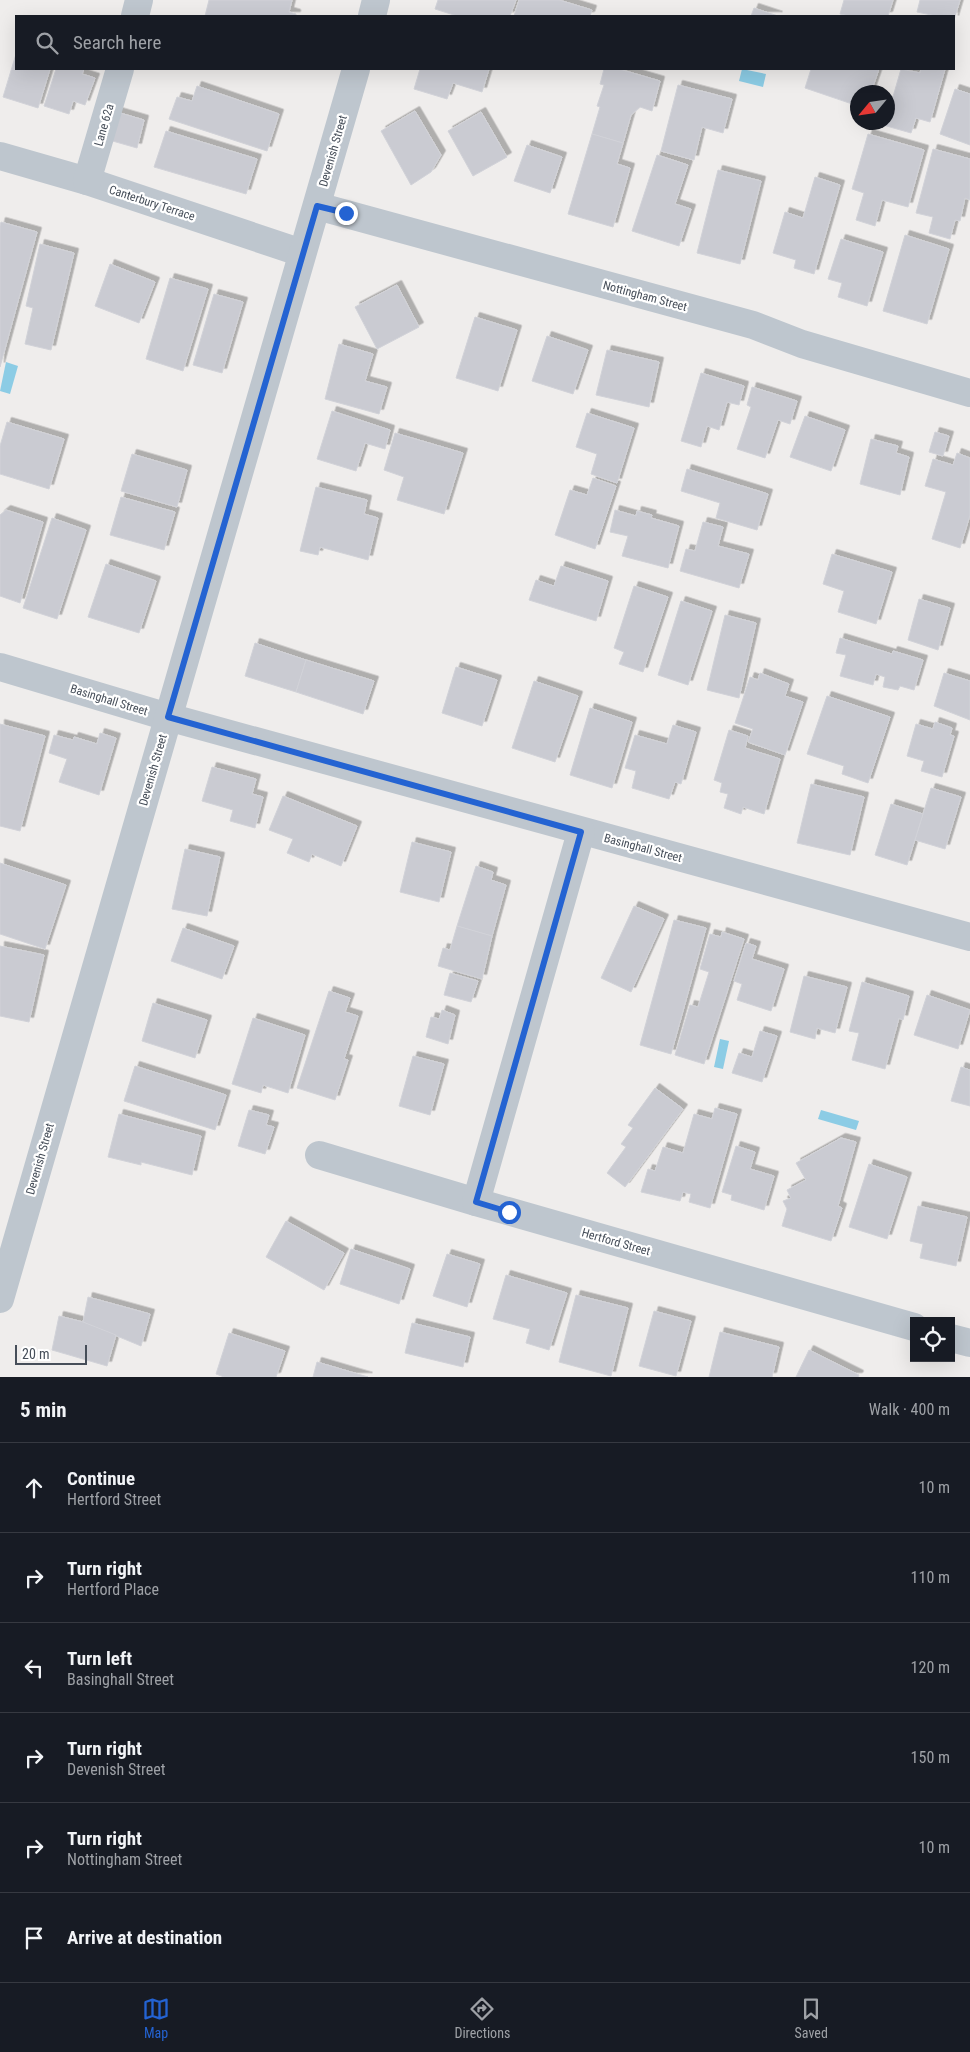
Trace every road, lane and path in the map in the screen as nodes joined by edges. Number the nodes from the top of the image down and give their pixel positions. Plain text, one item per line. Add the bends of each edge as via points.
1 (140, 0) edge
2 (376, 0) edge
3 (135, 15) edge
4 (372, 15) edge
5 (120, 70) edge
6 (356, 70) edge
7 (0, 156) edge
8 (87, 182) junction
9 (317, 206) junction
10 (302, 253) junction
11 (970, 393) edge
12 (0, 667) edge
13 (168, 717) junction
14 (581, 832) junction
15 (970, 937) edge
16 (319, 1155) dead end
17 (476, 1202) junction
18 (0, 1299) edge
19 (910, 1326) edge
20 (955, 1339) edge
21 (970, 1344) edge

1 - 3 street
2 - 4 street
5 - 8 street, Lane 62a
6 - 9 street, Devenish Street
7 - 8 street, Canterbury Terrace
8 - 10 street, Canterbury Terrace
9 - 10 street, Devenish Street
9 - 11 street, Nottingham Street via 753,325 802,344
10 - 13 street, Devenish Street
12 - 13 street, Basinghall Street
13 - 14 street, Basinghall Street
13 - 18 street, Devenish Street
14 - 15 street, Basinghall Street
14 - 17 street
16 - 17 street, Hertford Street
17 - 19 street, Hertford Street
20 - 21 street

